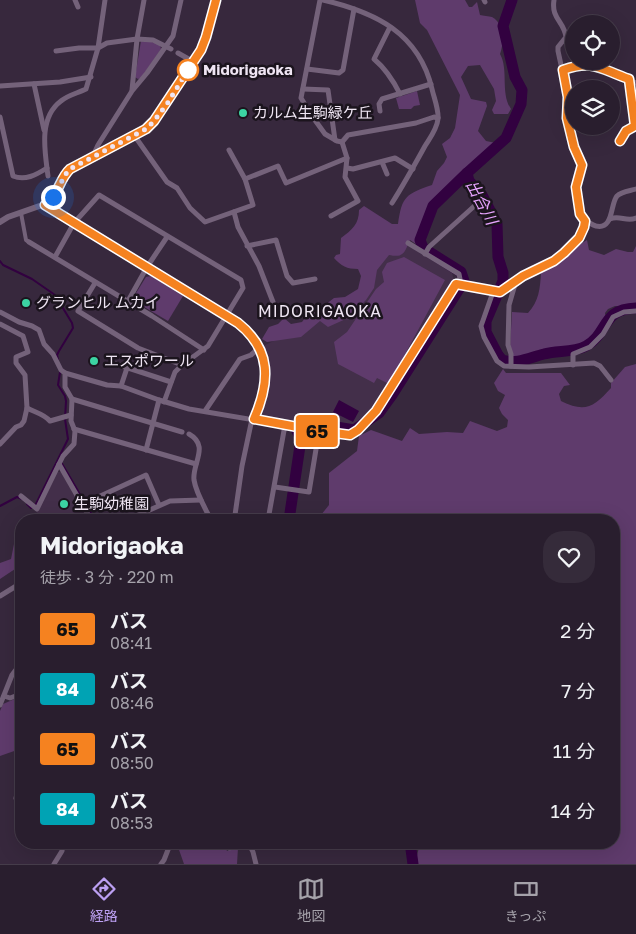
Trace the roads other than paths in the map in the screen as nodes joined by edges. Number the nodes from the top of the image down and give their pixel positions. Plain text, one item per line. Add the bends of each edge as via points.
1 (75, 0) edge
2 (105, 0) edge
3 (144, 0) edge
4 (181, 0) edge
5 (216, 0) edge
6 (321, 0) edge
7 (554, 0) edge
8 (78, 7) dead end
9 (354, 8) junction
10 (390, 27) junction
11 (137, 39) junction
12 (98, 48) junction
13 (169, 48) junction
14 (56, 51) dead end
15 (178, 53) dead end
16 (194, 62) junction
17 (307, 69) junction
18 (563, 70) junction
19 (91, 77) junction
20 (629, 79) junction
21 (34, 84) junction
22 (431, 84) junction
23 (636, 84) edge
24 (0, 86) edge
25 (303, 89) junction
26 (132, 91) junction
27 (400, 94) junction
28 (380, 111) dead end
29 (0, 117) edge
30 (438, 118) junction
31 (44, 133) junction
32 (134, 135) junction
33 (335, 140) junction
34 (620, 141) dead end
35 (342, 142) junction
36 (229, 150) dead end
37 (93, 156) junction
38 (347, 158) junction
39 (382, 162) junction
40 (47, 168) junction
41 (347, 168) junction
42 (413, 169) junction
43 (387, 174) dead end
44 (48, 176) dead end
45 (245, 179) junction
46 (636, 189) edge
47 (481, 200) dead end
48 (392, 203) dead end
49 (45, 205) junction
50 (234, 212) junction
51 (22, 213) junction
52 (331, 216) dead end
53 (636, 218) edge
54 (610, 219) junction
55 (585, 221) junction
56 (0, 222) edge
57 (74, 223) junction
58 (167, 236) junction
59 (29, 242) joint
60 (408, 243) dead end
61 (247, 246) junction
62 (426, 254) junction
63 (55, 257) junction
64 (147, 267) junction
65 (315, 279) dead end
66 (516, 280) junction
67 (95, 283) junction
68 (456, 284) junction
69 (494, 292) junction
70 (128, 301) junction
71 (272, 302) dead end
72 (636, 311) edge
73 (0, 312) edge
74 (226, 316) junction
75 (0, 324) edge
76 (259, 348) junction
77 (204, 350) junction
78 (116, 364) dead end
79 (182, 364) junction
80 (574, 365) junction
81 (511, 366) junction
82 (126, 368) junction
83 (65, 373) junction
84 (611, 380) dead end
85 (171, 382) junction
86 (121, 386) junction
87 (72, 399) junction
88 (162, 401) junction
89 (27, 408) junction
90 (205, 411) junction
91 (71, 414) junction
92 (253, 419) junction
93 (152, 423) junction
94 (285, 425) junction
95 (74, 429) junction
96 (319, 431) junction
97 (182, 432) dead end
98 (189, 434) dead end
99 (0, 444) edge
100 (146, 450) junction
101 (59, 464) junction
102 (196, 464) junction
103 (275, 487) junction
104 (21, 496) dead end
105 (201, 500) junction
106 (83, 504) junction
107 (159, 505) junction
108 (88, 514) edge
109 (140, 514) edge
110 (208, 514) edge
111 (235, 514) edge
112 (269, 514) edge
113 (15, 587) edge
114 (0, 596) edge
115 (15, 671) edge
116 (4, 696) junction
117 (15, 696) edge
118 (0, 705) edge
119 (62, 849) edge
120 (168, 849) edge
121 (252, 849) edge
122 (54, 864) edge
123 (161, 864) edge
124 (256, 864) edge

1 - 8 street
2 - 12 street
3 - 11 street
4 - 13 street
5 - 16 street via 206,37
6 - 9 street
6 - 17 street
7 - 18 street via 553,12 566,37 558,47
9 - 10 street
9 - 17 street via 343,70 338,73
10 - 22 street via 415,49
10 - 27 street via 374,59 383,66
11 - 12 street via 107,43
11 - 13 street via 153,40
11 - 26 street
12 - 14 street
12 - 19 street
13 - 26 street
15 - 16 street
16 - 32 street via 154,121
17 - 25 street
18 - 20 street via 589,64
18 - 55 street via 568,97 567,118 582,165 576,187 580,214
19 - 21 street
19 - 31 street via 86,90 61,100 54,107
20 - 23 street
20 - 34 street via 635,126 626,131
21 - 24 street
21 - 31 street
22 - 27 street
22 - 30 street
25 - 33 street via 306,108 325,134
25 - 33 street via 328,90
26 - 37 street
27 - 28 street via 382,99
29 - 40 street via 12,176 20,179
30 - 35 street via 348,135
30 - 42 street
31 - 40 street
32 - 37 street
32 - 50 street via 166,182 176,188 205,222
33 - 35 street
35 - 38 street
36 - 45 street
37 - 49 street via 67,172
38 - 41 street
38 - 45 street via 286,183 278,166
39 - 41 street via 353,170
39 - 42 street via 395,158
39 - 43 street
40 - 44 street
41 - 52 street via 346,182 358,201
42 - 48 street
45 - 50 street via 253,205
46 - 54 street via 616,197
47 - 62 street via 429,247
49 - 51 street
49 - 57 street
50 - 61 street
51 - 56 street
51 - 59 street
53 - 54 street
54 - 55 street via 598,226
55 - 66 street via 579,238 564,253
57 - 58 street via 99,195
57 - 63 street
57 - 64 street
58 - 64 street
58 - 74 street via 241,280 243,288
59 - 63 street
60 - 62 street
61 - 65 street via 276,240 293,283
61 - 71 street via 259,266
62 - 68 street via 459,274
63 - 67 street
64 - 70 street
64 - 74 street
66 - 69 street via 506,290
66 - 81 street via 509,305
67 - 70 street
67 - 79 street via 78,311 138,348
68 - 69 street
68 - 96 street via 376,411 350,435
69 - 81 street via 481,326 497,361
70 - 77 street
72 - 80 street via 613,317 590,347 573,354
73 - 83 street via 39,330 44,344
74 - 76 street via 247,330
74 - 77 street
75 - 89 street via 23,336 28,352 16,357 16,363 25,375
76 - 90 street via 240,359
76 - 92 street via 266,382
77 - 79 street
78 - 82 street
79 - 85 street
80 - 81 street
80 - 84 street via 594,363
82 - 85 street
82 - 86 street
83 - 86 street via 107,386
83 - 87 street via 65,387
85 - 88 street
86 - 88 street
87 - 91 street
87 - 93 street
88 - 90 street
88 - 93 street
89 - 91 street via 50,421
89 - 99 street via 21,425
90 - 92 street
91 - 95 street
92 - 94 street
92 - 111 street
93 - 97 street
93 - 100 street
94 - 96 street
94 - 103 street
95 - 100 street
95 - 101 street via 74,444
96 - 103 street via 309,492
98 - 102 street via 199,445 200,459
100 - 102 street
101 - 104 street via 37,509
101 - 106 street
102 - 105 street via 194,480
103 - 112 street
105 - 107 street via 170,501
105 - 110 street
106 - 107 street via 146,475
106 - 108 street
107 - 109 street
113 - 114 street
115 - 116 street
116 - 117 street
116 - 118 street
119 - 122 street
120 - 123 street
121 - 124 street

